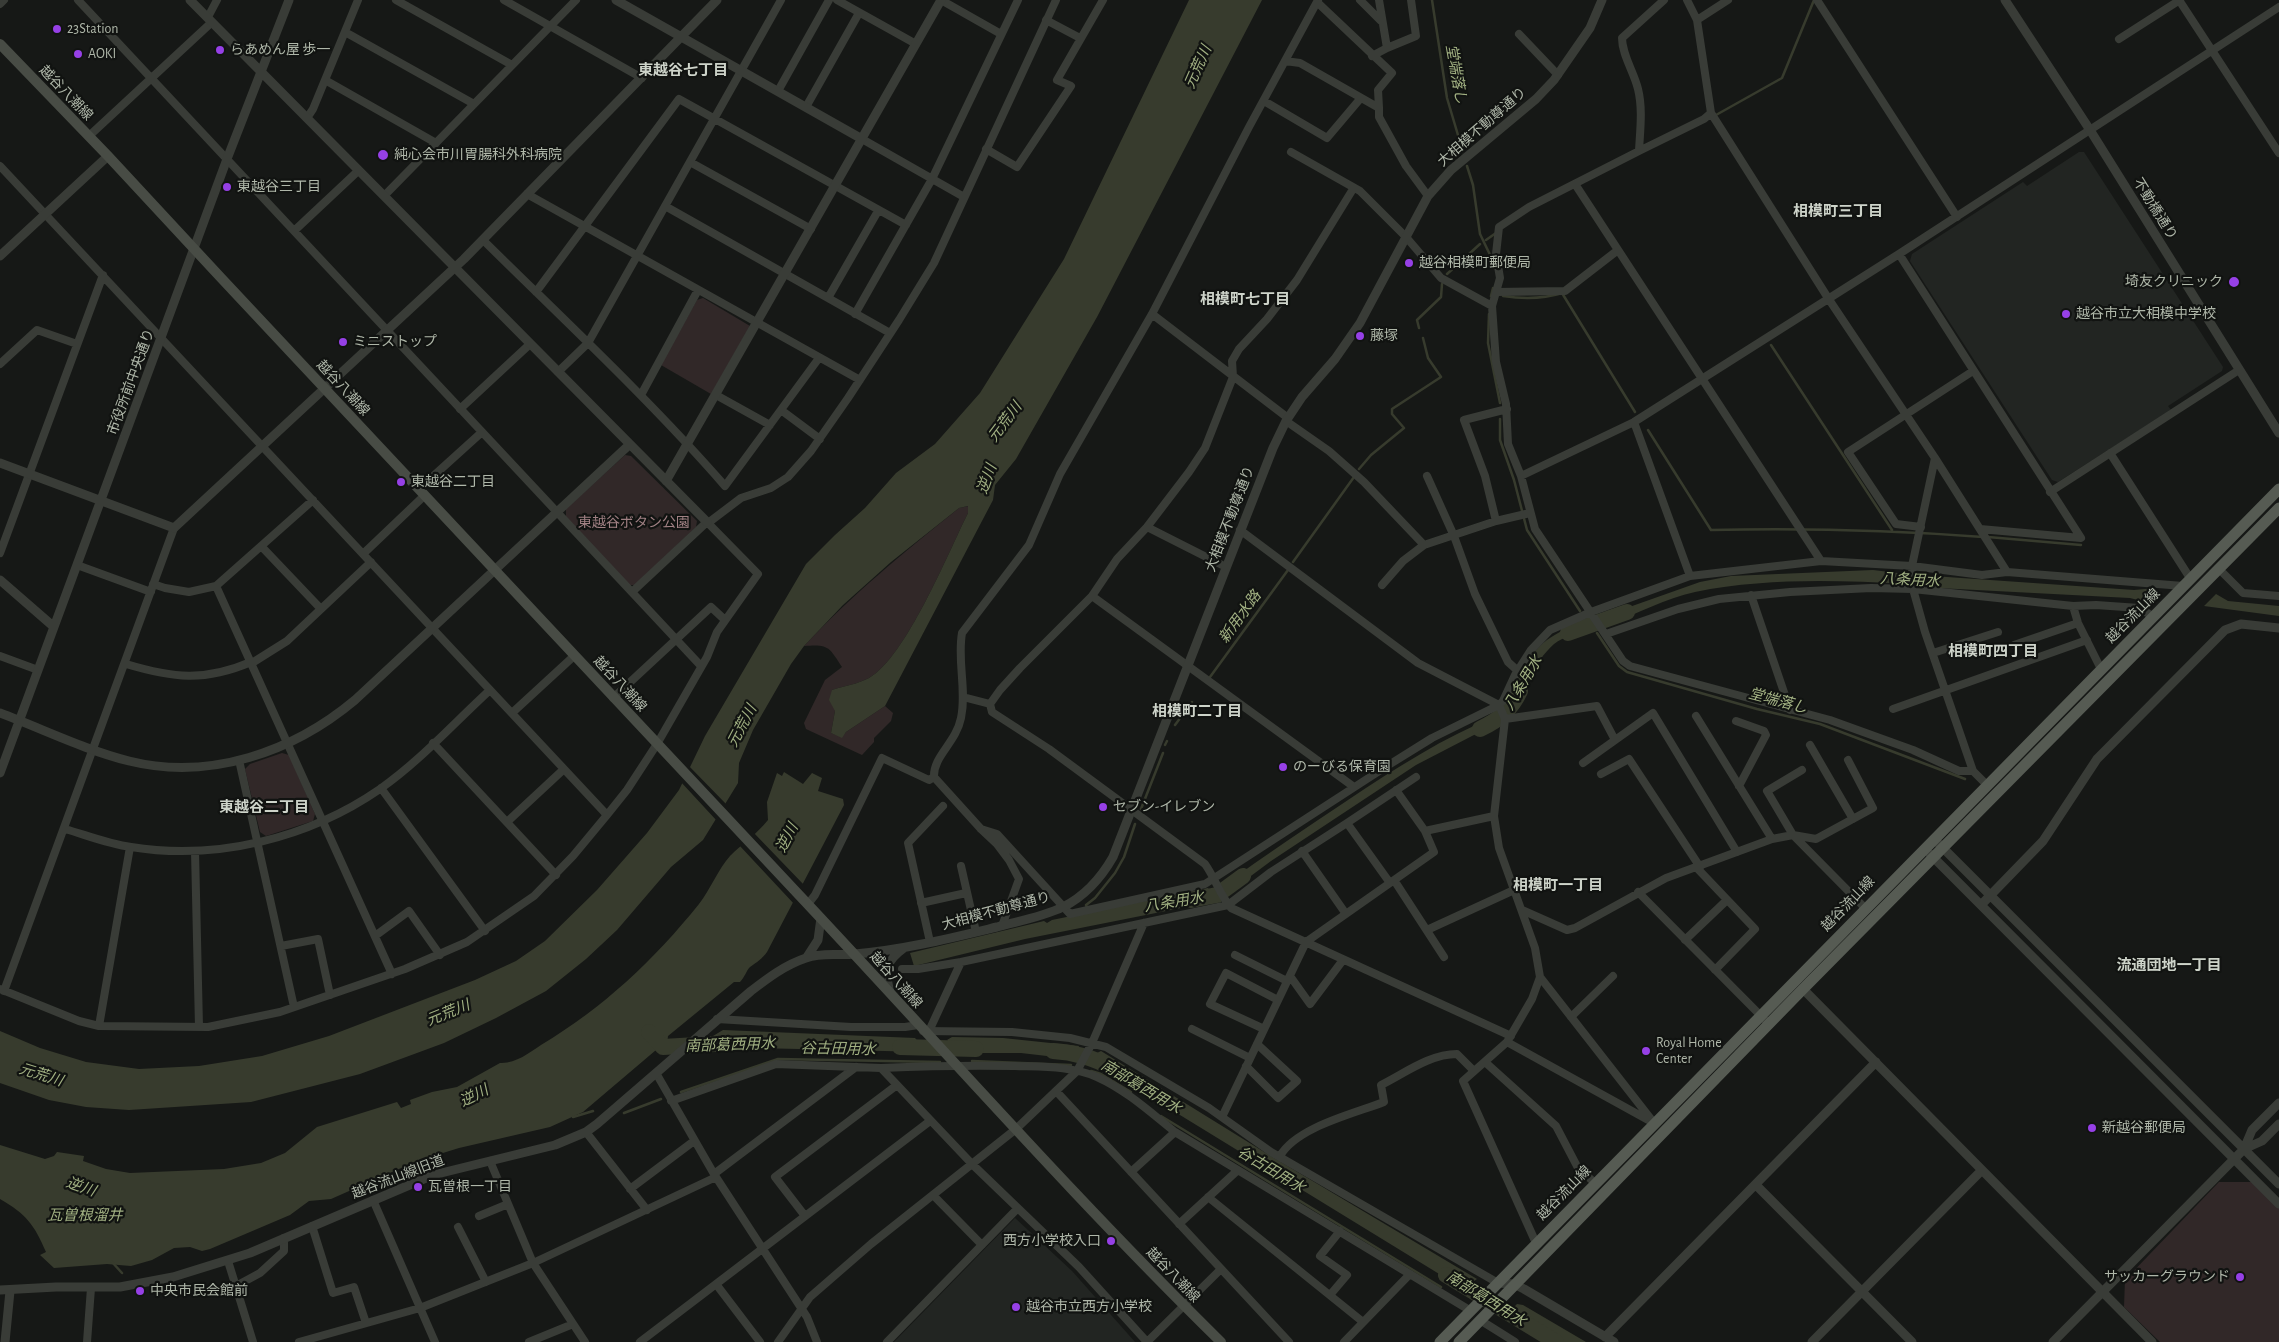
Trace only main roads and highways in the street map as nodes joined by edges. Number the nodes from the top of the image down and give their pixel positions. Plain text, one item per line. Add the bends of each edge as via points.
1 (0, 44) edge
2 (2279, 489) edge
3 (2279, 508) edge
4 (1221, 1342) edge
5 (1440, 1342) edge
6 (1459, 1342) edge

1 - 4 main road, 越谷八潮線 via 1016,1129
2 - 5 main road, 越谷流山線
3 - 6 main road, 越谷流山線 via 1803,988

